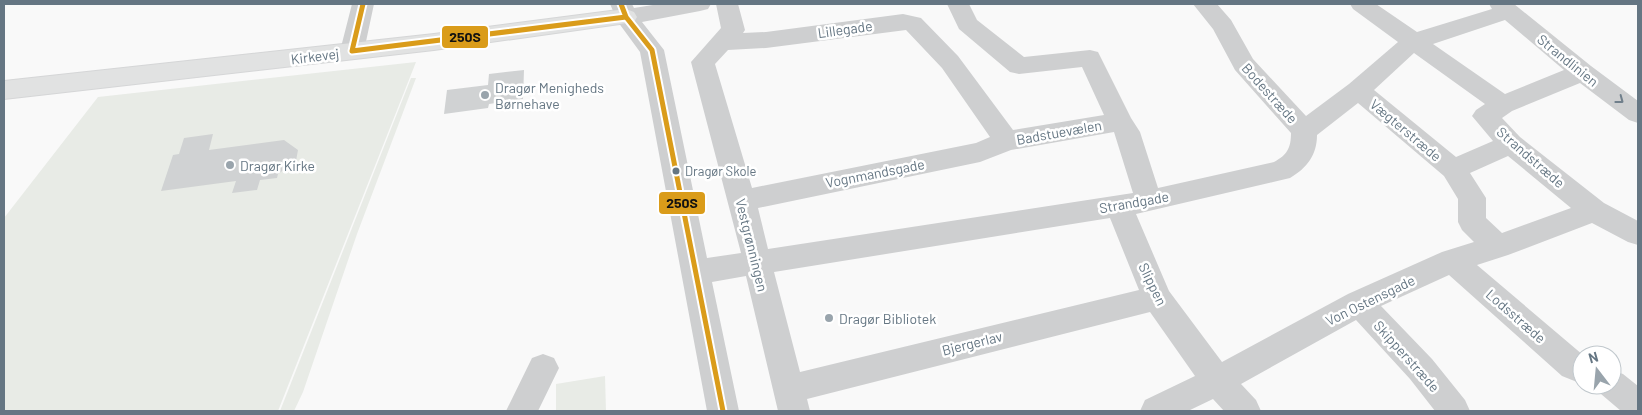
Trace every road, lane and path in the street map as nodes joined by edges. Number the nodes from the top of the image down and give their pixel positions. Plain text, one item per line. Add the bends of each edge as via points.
1 (363, 4) edge
2 (700, 4) edge
3 (727, 4) edge
4 (958, 4) edge
5 (1204, 4) edge
6 (1361, 4) edge
7 (1504, 7) edge
8 (624, 10) edge
9 (723, 42) junction
10 (1412, 42) junction
11 (352, 51) junction
12 (950, 62) joint
13 (1582, 72) junction
14 (4, 90) edge
15 (1358, 90) junction
16 (1503, 105) junction
17 (1638, 114) edge
18 (1120, 122) junction
19 (1304, 131) junction
20 (1008, 142) junction
21 (1511, 144) junction
22 (1454, 169) junction
23 (742, 200) junction
24 (1150, 201) junction
25 (1119, 206) junction
26 (1594, 210) junction
27 (1638, 234) edge
28 (1498, 247) junction
29 (1452, 260) junction
30 (756, 262) junction
31 (697, 272) junction
32 (1157, 298) junction
33 (1359, 303) junction
34 (1572, 365) edge
35 (543, 368) dead end
36 (1217, 381) junction
37 (1622, 392) edge
38 (791, 400) edge
39 (1638, 406) edge
40 (522, 411) edge
41 (723, 411) edge
42 (1156, 411) edge
43 (1245, 411) edge
44 (1454, 411) edge

1 - 11 street
2 - 8 street
3 - 9 street, Vestgrønningen via 733,30
4 - 18 street, Badstuevælen via 968,24 1019,66 1090,58
5 - 19 street, Bodestræde via 1222,26 1242,64
6 - 10 street, Strandstræde
7 - 10 street
7 - 13 street, Strandlinien
8 - 11 main road, Kirkevej
8 - 31 street via 652,50
9 - 12 street, Lillegade via 766,40 903,22 913,23
9 - 23 street, Vestgrønningen via 703,62
10 - 15 street
10 - 16 street, Strandstræde
11 - 14 main road, Kirkevej
12 - 20 street, Badstuevælen
13 - 16 street
13 -> 17 street, Strandlinien
15 - 19 street
15 - 22 street, Vægterstræde
16 - 21 street, Strandstræde via 1485,116
18 - 20 street, Badstuevælen
18 - 24 street, Badstuevælen via 1127,132
19 - 24 street, Strandgade via 1304,146 1295,163 1281,171
20 - 23 street, Vognmandsgade via 980,152
21 - 22 street
21 - 26 street, Strandstræde
22 - 28 street, Vægterstræde via 1472,198 1472,222
23 - 30 street, Vestgrønningen
24 - 25 street, Strandgade
25 - 30 street, Strandgade
25 - 32 street, Slippen
26 - 27 street, Strandstræde
26 - 28 street, Von Ostensgade
28 - 29 street, Von Ostensgade
29 - 33 street, Von Ostensgade
29 - 34 street, Lodsstræde
30 - 31 street, Strandgade
30 - 38 street, Vestgrønningen
31 - 41 street
32 - 36 street, Slippen
32 - 38 street, Bjergerlav
33 - 36 street, Von Ostensgade
33 - 44 street, Skipperstræde via 1421,369
35 - 40 street
36 - 42 street, Von Ostensgade
36 - 43 street, Slippen
37 - 39 street

